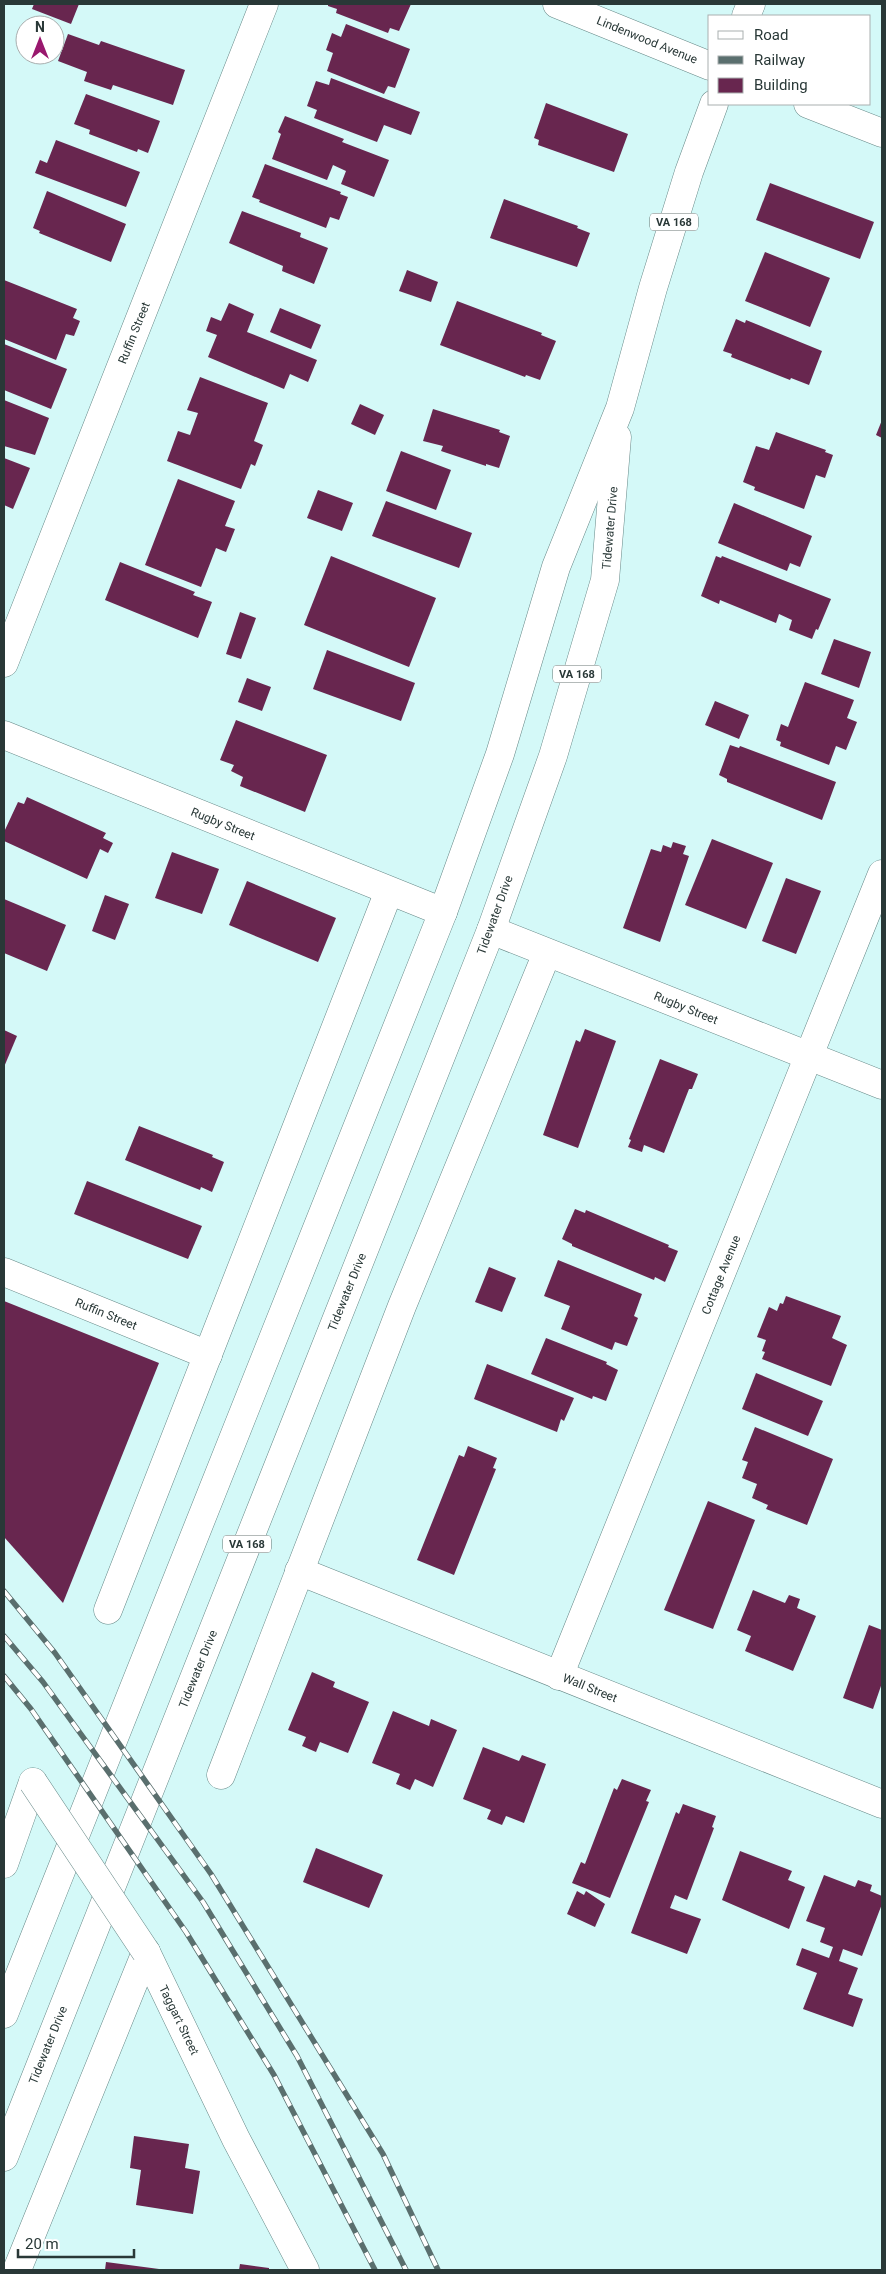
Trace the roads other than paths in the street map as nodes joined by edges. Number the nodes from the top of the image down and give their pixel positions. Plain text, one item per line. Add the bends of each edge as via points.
1 (264, 4) edge
2 (557, 4) edge
3 (708, 65) edge
4 (714, 105) edge
5 (811, 105) edge
6 (882, 133) edge
7 (620, 408) junction
8 (4, 663) edge
9 (4, 735) edge
10 (882, 874) edge
11 (388, 890) junction
12 (443, 912) junction
13 (490, 930) junction
14 (547, 953) junction
15 (809, 1056) junction
16 (882, 1085) edge
17 (4, 1272) edge
18 (208, 1355) junction
19 (299, 1571) junction
20 (108, 1610) dead end
21 (559, 1676) junction
22 (220, 1775) dead end
23 (882, 1804) edge
24 (4, 1864) edge
25 (146, 1952) junction
26 (4, 2014) edge
27 (4, 2157) edge
28 (17, 2270) edge
29 (305, 2270) edge

1 - 8 main road, Ruffin Street
2 - 3 main road, Lindenwood Avenue
4 - 7 main road, Tidewater Drive / VA 168 via 681,199
5 - 6 main road
7 - 12 main road, Tidewater Drive / VA 168 via 556,568 500,754
7 - 13 main road, Tidewater Drive / VA 168 via 605,580 553,756
9 - 11 main road, Rugby Street
10 - 15 main road, Cottage Avenue
11 - 12 main road, Rugby Street
11 - 18 main road
12 - 26 main road, Tidewater Drive / VA 168
13 - 14 main road, Rugby Street
13 - 27 main road, Tidewater Drive / VA 168
14 - 15 main road, Rugby Street
14 - 19 main road via 402,1306
15 - 16 main road, Rugby Street
15 - 21 main road, Cottage Avenue
17 - 18 main road, Ruffin Street
18 - 20 main road
19 - 21 main road, Wall Street
19 - 22 main road
21 - 23 main road, Wall Street
24 - 25 main road, Taggart Street, bridge via 33,1782
25 - 28 main road
25 - 29 main road, Taggart Street via 236,2139

